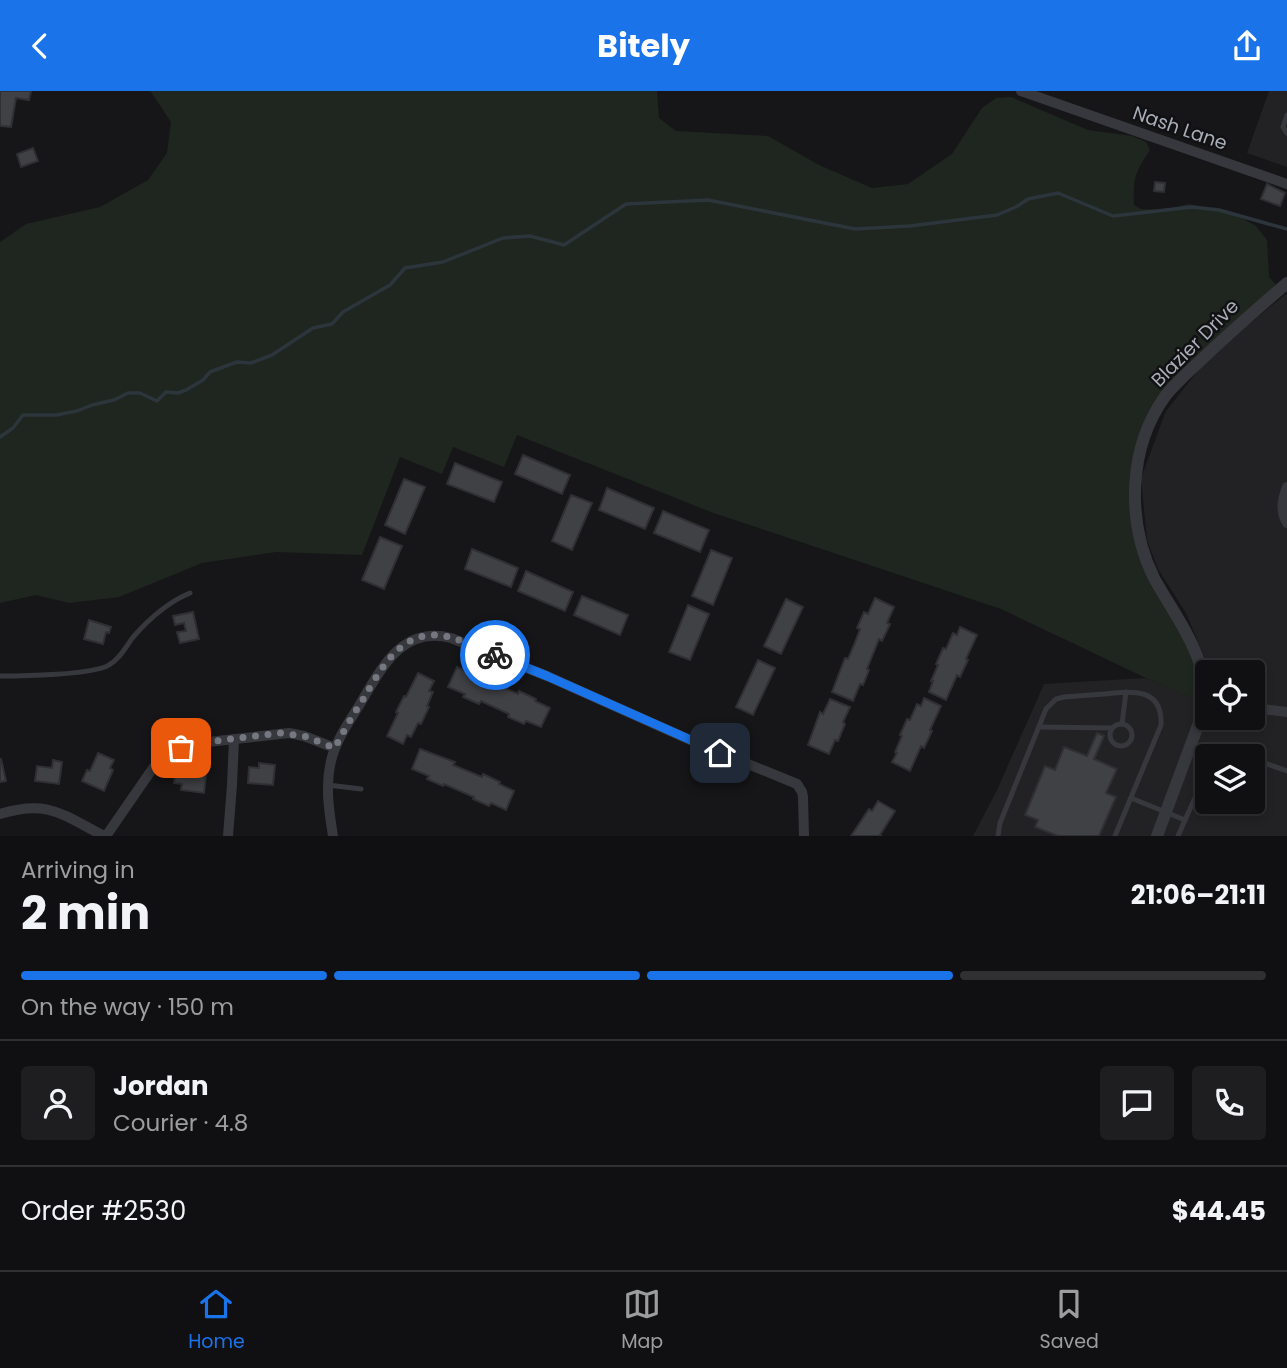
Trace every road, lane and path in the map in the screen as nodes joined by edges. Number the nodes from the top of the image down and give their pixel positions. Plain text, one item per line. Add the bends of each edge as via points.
1 (1021, 91) edge
2 (1287, 115) edge
3 (1287, 133) edge
4 (1287, 184) edge
5 (1287, 283) edge
6 (1287, 487) edge
7 (1287, 523) edge
8 (190, 593) dead end
9 (1199, 660) edge
10 (0, 676) edge
11 (1126, 692) junction
12 (1265, 709) edge
13 (1287, 712) edge
14 (1122, 724) junction
15 (1039, 727) junction
16 (1112, 728) junction
17 (1197, 730) edge
18 (234, 739) junction
19 (335, 748) junction
20 (1265, 763) edge
21 (1287, 771) edge
22 (328, 785) junction
23 (361, 789) dead end
24 (1131, 798) junction
25 (1195, 798) edge
26 (1166, 811) junction
27 (0, 814) edge
28 (1185, 820) junction
29 (105, 836) edge
30 (228, 836) edge
31 (332, 836) edge
32 (804, 836) edge
33 (998, 836) edge
34 (1115, 836) edge
35 (1157, 836) edge
36 (1178, 836) edge

1 - 4 street, Nash Lane
2 - 3 lane via 1283,127
5 - 9 street, Blazier Drive via 1175,385 1146,433 1138,459 1135,499 1139,531 1154,577
6 - 7 street via 1282,510
8 - 10 lane via 168,604 104,668
11 - 14 lane
11 - 15 lane via 1056,699
11 - 24 lane via 1148,695 1162,716
12 - 13 street
14 - 16 lane
14 - 16 lane via 1132,734 1125,746 1111,742
15 - 16 lane
15 - 33 lane
17 - 26 street, Blazier Drive
18 - 19 street via 289,733
18 - 29 street via 190,744 168,756 153,768
18 - 30 street
19 - 22 street
19 - 32 street via 393,655 416,638 444,636 797,784 803,797
20 - 21 lane
22 - 23 lane
22 - 31 street
24 - 26 lane
24 - 34 lane
25 - 28 lane
26 - 28 lane
26 - 35 street, Blazier Drive
27 - 29 street via 48,809
28 - 36 lane

